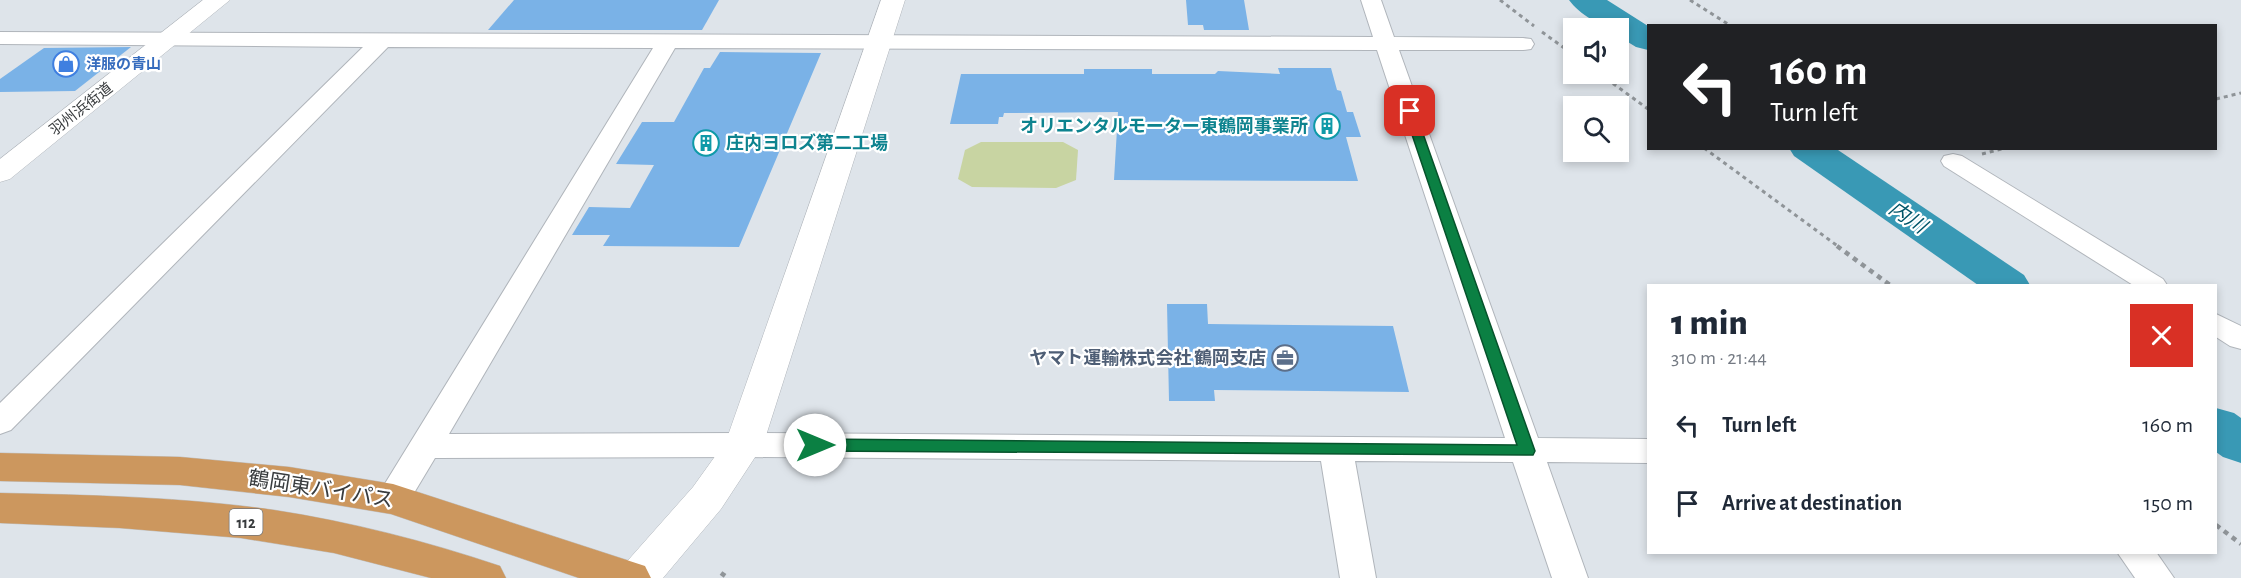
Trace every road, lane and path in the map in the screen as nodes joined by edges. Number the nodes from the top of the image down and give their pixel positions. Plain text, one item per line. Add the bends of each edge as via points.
1 (219, 0) edge
2 (893, 0) edge
3 (1371, 0) edge
4 (1690, 0) edge
5 (1728, 24) edge
6 (0, 38) edge
7 (171, 38) junction
8 (382, 41) junction
9 (668, 41) junction
10 (880, 41) junction
11 (1386, 42) junction
12 (1523, 44) dead end
13 (1614, 84) edge
14 (2241, 93) edge
15 (2217, 99) edge
16 (1647, 108) edge
17 (1707, 150) edge
18 (1953, 161) dead end
19 (0, 173) edge
20 (1889, 284) edge
21 (2151, 284) edge
22 (2217, 325) edge
23 (2241, 339) edge
24 (0, 422) edge
25 (744, 445) junction
26 (425, 446) junction
27 (1336, 448) junction
28 (1527, 451) junction
29 (1647, 451) edge
30 (0, 467) edge
31 (393, 499) junction
32 (0, 508) edge
33 (2217, 526) edge
34 (2241, 544) edge
35 (2137, 554) edge
36 (721, 573) dead end
37 (485, 578) edge
38 (630, 578) edge
39 (638, 578) edge
40 (728, 578) edge
41 (1358, 578) edge
42 (1570, 578) edge
43 (2156, 578) edge

1 - 7 street, 羽州浜街道
2 - 10 street
3 - 11 street
4 - 5 path
6 - 7 street
7 - 8 street
7 - 19 street, 羽州浜街道
8 - 9 street
8 - 24 street
9 - 10 street
9 - 26 street
10 - 11 street
10 - 25 street
11 - 12 street
11 - 28 street
13 - 16 path
14 - 15 path
17 - 20 path
18 - 21 street
22 - 23 street
25 - 26 street
25 - 27 street
25 - 39 street via 707,498
26 - 31 street
27 - 28 street
27 - 41 street
28 - 29 street
28 - 42 street
30 - 31 highway, 鶴岡東バイパス via 180,471 289,482
31 - 38 highway, 鶴岡東バイパス
32 - 37 highway, 112 via 243,522 365,543
33 - 34 path
35 - 43 street
36 - 40 path

